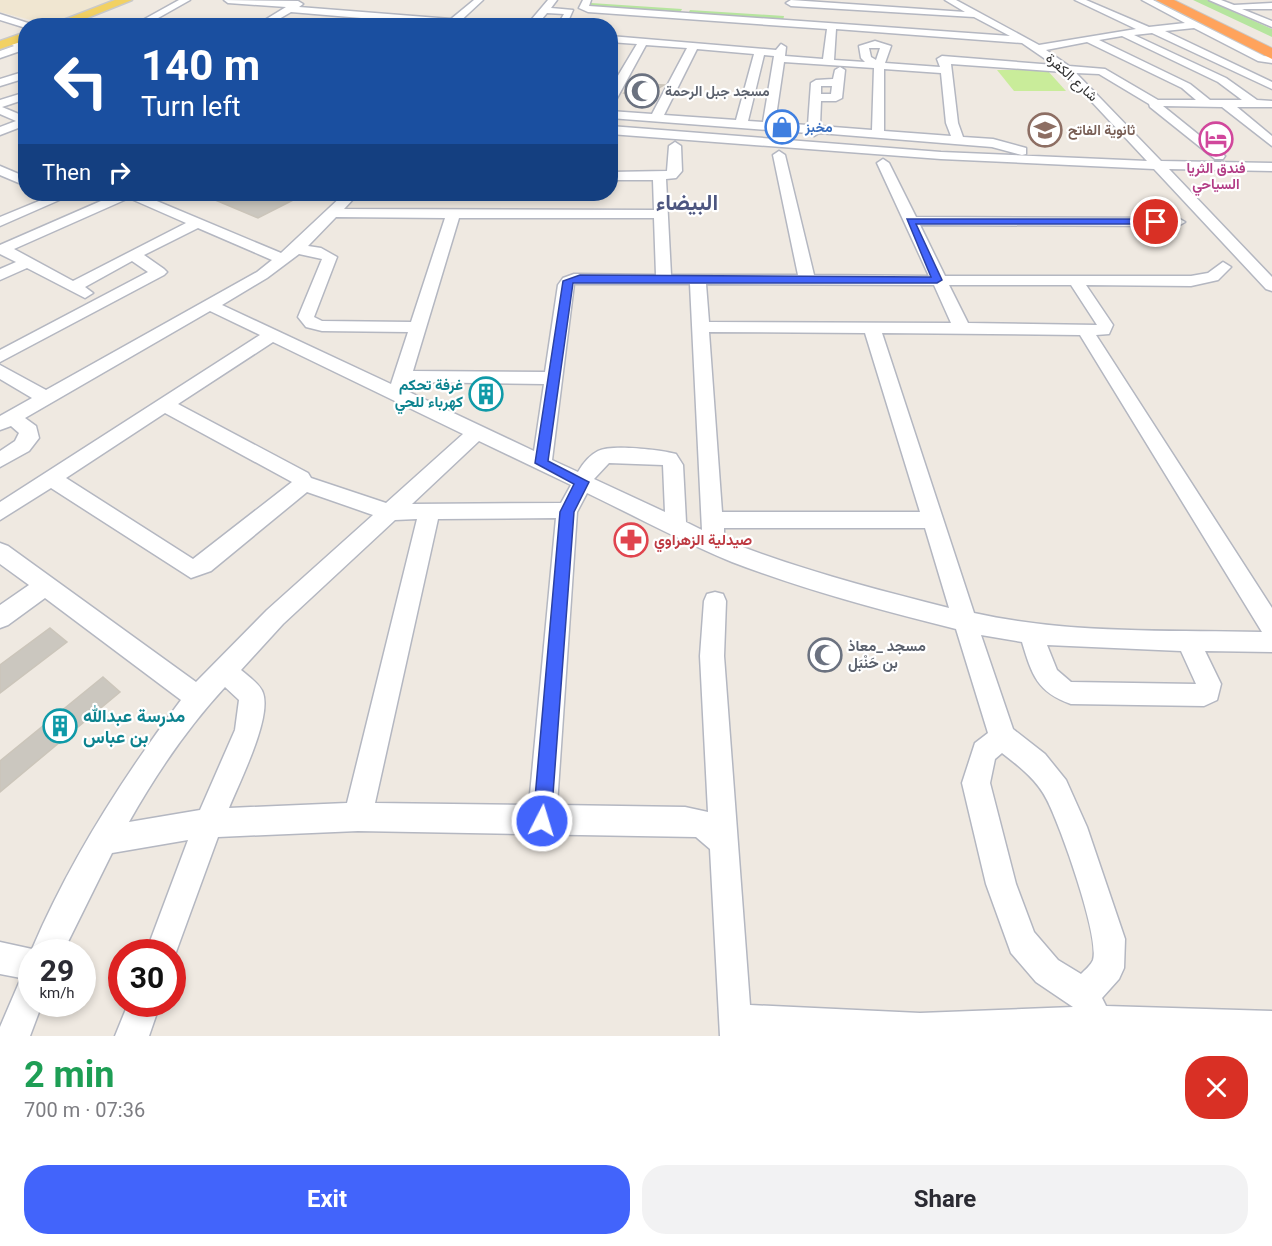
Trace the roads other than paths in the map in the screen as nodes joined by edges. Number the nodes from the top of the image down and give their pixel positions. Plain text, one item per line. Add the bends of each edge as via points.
1 (126, 0) edge
2 (137, 0) edge
3 (186, 0) edge
4 (228, 0) edge
5 (479, 0) edge
6 (553, 0) edge
7 (949, 0) edge
8 (1079, 0) edge
9 (1146, 0) edge
10 (1163, 0) edge
11 (1184, 0) edge
12 (1213, 0) edge
13 (242, 1) edge
14 (583, 1) edge
15 (791, 1) edge
16 (630, 2) edge
17 (296, 5) edge
18 (848, 6) junction
19 (897, 6) edge
20 (1229, 6) junction
21 (1272, 6) edge
22 (546, 10) junction
23 (976, 15) junction
24 (0, 17) edge
25 (76, 18) edge
26 (88, 18) edge
27 (151, 18) edge
28 (274, 18) edge
29 (389, 18) edge
30 (458, 18) edge
31 (538, 18) edge
32 (566, 18) edge
33 (846, 18) junction
34 (788, 19) junction
35 (892, 21) junction
36 (18, 23) edge
37 (874, 24) junction
38 (1272, 24) edge
39 (675, 25) junction
40 (1197, 25) junction
41 (832, 26) junction
42 (0, 27) edge
43 (1003, 28) junction
44 (1150, 30) junction
45 (936, 33) junction
46 (1123, 33) junction
47 (18, 38) edge
48 (1025, 39) junction
49 (618, 40) edge
50 (1089, 40) junction
51 (1272, 41) edge
52 (18, 42) edge
53 (643, 42) junction
54 (18, 43) edge
55 (18, 44) edge
56 (875, 44) junction
57 (0, 45) edge
58 (693, 47) junction
59 (1039, 48) junction
60 (0, 50) edge
61 (760, 52) junction
62 (1272, 54) edge
63 (0, 55) edge
64 (779, 57) junction
65 (1217, 60) junction
66 (1272, 60) edge
67 (834, 63) junction
68 (945, 65) junction
69 (1187, 65) junction
70 (879, 66) junction
71 (1068, 70) junction
72 (1151, 70) junction
73 (18, 77) edge
74 (839, 82) junction
75 (0, 83) edge
76 (618, 86) edge
77 (1272, 86) edge
78 (815, 97) junction
79 (18, 98) edge
80 (1156, 103) junction
81 (1207, 103) junction
82 (1225, 103) junction
83 (1253, 103) junction
84 (0, 104) edge
85 (1272, 104) edge
86 (0, 110) edge
87 (618, 115) edge
88 (18, 118) edge
89 (656, 118) junction
90 (618, 123) edge
91 (741, 125) junction
92 (18, 126) edge
93 (768, 128) junction
94 (618, 131) edge
95 (814, 132) junction
96 (3, 136) edge
97 (878, 136) junction
98 (958, 140) junction
99 (618, 142) edge
100 (1272, 142) edge
101 (675, 146) junction
102 (1022, 151) junction
103 (779, 155) junction
104 (1150, 155) junction
105 (1219, 156) junction
106 (1272, 157) edge
107 (1005, 160) junction
108 (883, 163) junction
109 (1161, 166) junction
110 (1272, 167) edge
111 (0, 170) edge
112 (618, 176) edge
113 (659, 176) junction
114 (18, 179) edge
115 (18, 179) edge
116 (0, 182) edge
117 (45, 201) edge
118 (113, 201) edge
119 (145, 201) edge
120 (154, 201) edge
121 (344, 201) edge
122 (150, 203) junction
123 (454, 212) junction
124 (332, 213) junction
125 (660, 214) junction
126 (910, 221) junction
127 (0, 222) edge
128 (1178, 222) dead end
129 (198, 223) junction
130 (1, 250) edge
131 (289, 254) junction
132 (133, 255) junction
133 (27, 262) junction
134 (1223, 267) dead end
135 (0, 274) edge
136 (664, 279) junction
137 (698, 280) junction
138 (807, 280) junction
139 (937, 280) junction
140 (1075, 280) junction
141 (1272, 286) edge
142 (73, 287) junction
143 (105, 303) junction
144 (210, 305) junction
145 (419, 327) junction
146 (702, 327) junction
147 (872, 328) junction
148 (962, 328) junction
149 (1085, 330) junction
150 (272, 335) junction
151 (0, 357) edge
152 (0, 371) edge
153 (403, 376) junction
154 (555, 378) junction
155 (397, 394) junction
156 (46, 398) junction
157 (165, 405) junction
158 (7, 421) edge
159 (478, 431) junction
160 (0, 460) edge
161 (542, 463) junction
162 (52, 479) junction
163 (582, 482) junction
164 (304, 483) junction
165 (429, 511) junction
166 (0, 512) edge
167 (389, 512) junction
168 (567, 512) junction
169 (712, 520) junction
170 (932, 520) junction
171 (676, 527) junction
172 (714, 545) junction
173 (0, 552) edge
174 (45, 586) junction
175 (715, 601) dead end
176 (0, 618) edge
177 (964, 621) junction
178 (1272, 628) edge
179 (1031, 633) junction
180 (1188, 640) junction
181 (1272, 642) edge
182 (224, 670) junction
183 (198, 698) junction
184 (1002, 737) junction
185 (358, 818) junction
186 (542, 821) junction
187 (209, 823) junction
188 (103, 840) junction
189 (722, 841) junction
190 (54, 939) edge
191 (167, 939) edge
192 (0, 958) edge
193 (18, 961) edge
194 (1090, 1008) junction
195 (21, 1017) edge
196 (139, 1017) edge
197 (1272, 1027) edge
198 (736, 1029) edge
199 (920, 1032) edge
200 (13, 1036) edge
201 (132, 1036) edge

1 - 25 main road
2 - 26 main road
3 - 27 street
4 - 13 street
5 - 30 street
6 - 22 street
7 - 23 street, شارع الكفرة
8 - 44 street
9 - 40 street
10 - 62 highway
11 - 51 highway
12 - 20 street
13 - 17 street
14 - 16 street
14 - 39 street via 588,9
15 - 18 street
15 - 34 street
16 - 39 street
17 - 28 street
17 - 29 street
18 - 19 street
18 - 33 street
19 - 23 street
19 - 35 street
20 - 21 street
20 - 38 street
22 - 31 street
22 - 32 street via 570,12
23 - 43 street, شارع الكفرة
24 - 36 street
33 - 34 street
33 - 37 street
34 - 39 street
34 - 41 street
34 - 64 street
35 - 37 street
35 - 43 street
37 - 41 street
37 - 45 street
37 - 56 street
39 - 53 street
39 - 58 street
40 - 44 street
40 - 66 street via 1252,54
41 - 67 street
42 - 47 street
43 - 48 street, شارع الكفرة
44 - 46 street
44 - 65 street
45 - 48 street
45 - 68 street via 939,58
46 - 50 street
46 - 69 street
48 - 59 street, شارع الكفرة
49 - 53 street
50 - 59 street
50 - 72 street
52 - 57 main road
53 - 76 street
54 - 60 main road
55 - 63 street
56 - 70 street via 886,46
56 - 70 street via 864,46 864,54
58 - 61 street
58 - 89 street
59 - 71 street, شارع الكفرة
61 - 64 street
61 - 91 street
64 - 67 street
64 - 93 street
65 - 69 street
65 - 77 street
67 - 70 street
67 - 74 street
68 - 70 street
68 - 71 street
68 - 98 street via 952,123
69 - 72 street
69 - 83 street via 1229,84
70 - 97 street
71 - 80 street via 1106,72
71 - 104 street, شارع الكفرة
72 - 81 street via 1186,86
73 - 75 street
74 - 78 street via 816,83
74 - 78 street via 836,98
78 - 95 street
79 - 84 street
80 - 81 street
80 - 105 street
81 - 82 street
82 - 83 street
82 - 100 street
83 - 85 street
86 - 88 street
87 - 89 street
89 - 91 street
90 - 102 street
91 - 93 street
92 - 96 street
93 - 95 street
94 - 107 street
95 - 97 street
97 - 98 street
98 - 102 street
99 - 101 street
101 - 103 street
101 - 113 street via 676,171
102 - 104 street
103 - 108 street
103 - 138 street
104 - 105 street
104 - 109 street, شارع الكفرة
105 - 106 street
107 - 108 street via 1001,164
107 - 109 street
108 - 126 street
109 - 110 street
109 - 141 street, شارع الكفرة
111 - 114 street
112 - 113 street
113 - 125 street
115 - 116 street
117 - 127 street
118 - 130 street
119 - 122 street
120 - 122 street
121 - 124 street
122 - 129 street
123 - 124 street
123 - 125 street via 561,208
123 - 145 street
124 - 131 street
125 - 136 street
126 - 128 street
126 - 139 street
129 - 131 street
129 - 132 street
130 - 133 street
131 - 144 street
131 - 145 street via 316,251 330,257 306,317 312,324
132 - 142 street
132 - 143 street via 159,272
133 - 135 street
133 - 142 street
134 - 140 street via 1213,277 1197,280
136 - 137 street
136 - 154 street via 568,281
137 - 138 street
137 - 146 street
138 - 139 street
139 - 140 street
139 - 148 street
140 - 149 street via 1105,328
142 - 143 street
143 - 151 street
144 - 150 street
144 - 156 street
145 - 153 street
146 - 147 street
146 - 169 street
147 - 148 street
147 - 170 street
148 - 149 street
149 - 178 street
150 - 155 street
150 - 157 street
152 - 156 street
153 - 154 street
153 - 155 street
154 - 161 street
155 - 159 street
156 - 158 street
157 - 162 street
157 - 164 street
158 - 160 street via 29,431 29,438
159 - 161 street
159 - 167 street
161 - 163 street
162 - 164 street via 191,569 203,565
162 - 166 street
163 - 168 street
163 - 171 street
163 - 171 street via 605,456 669,459 673,465
164 - 167 street
165 - 167 street
165 - 168 street
165 - 185 street
167 - 182 street via 275,617
168 - 186 street
169 - 170 street
169 - 172 street
170 - 177 street
171 - 172 street
172 - 177 street via 827,586
173 - 174 street
174 - 176 street
174 - 183 street
175 - 189 street via 712,656
177 - 179 street
177 - 184 street
179 - 180 street
179 - 180 street via 1049,680 1071,693 1204,695 1209,684
180 - 181 street
182 - 183 street
182 - 187 street via 252,696 248,730
183 - 188 street via 141,775
184 - 194 street via 1036,763 1056,789 1073,827 1110,939 1108,968
184 - 194 street via 984,752 976,783 1001,884 1022,942 1047,971
185 - 186 street
185 - 187 street
186 - 189 street via 685,821 703,824
187 - 188 street
187 - 191 street
188 - 190 street
189 - 198 street
192 - 193 street
194 - 197 street
194 - 199 street
195 - 200 street
196 - 201 street
198 - 199 street

